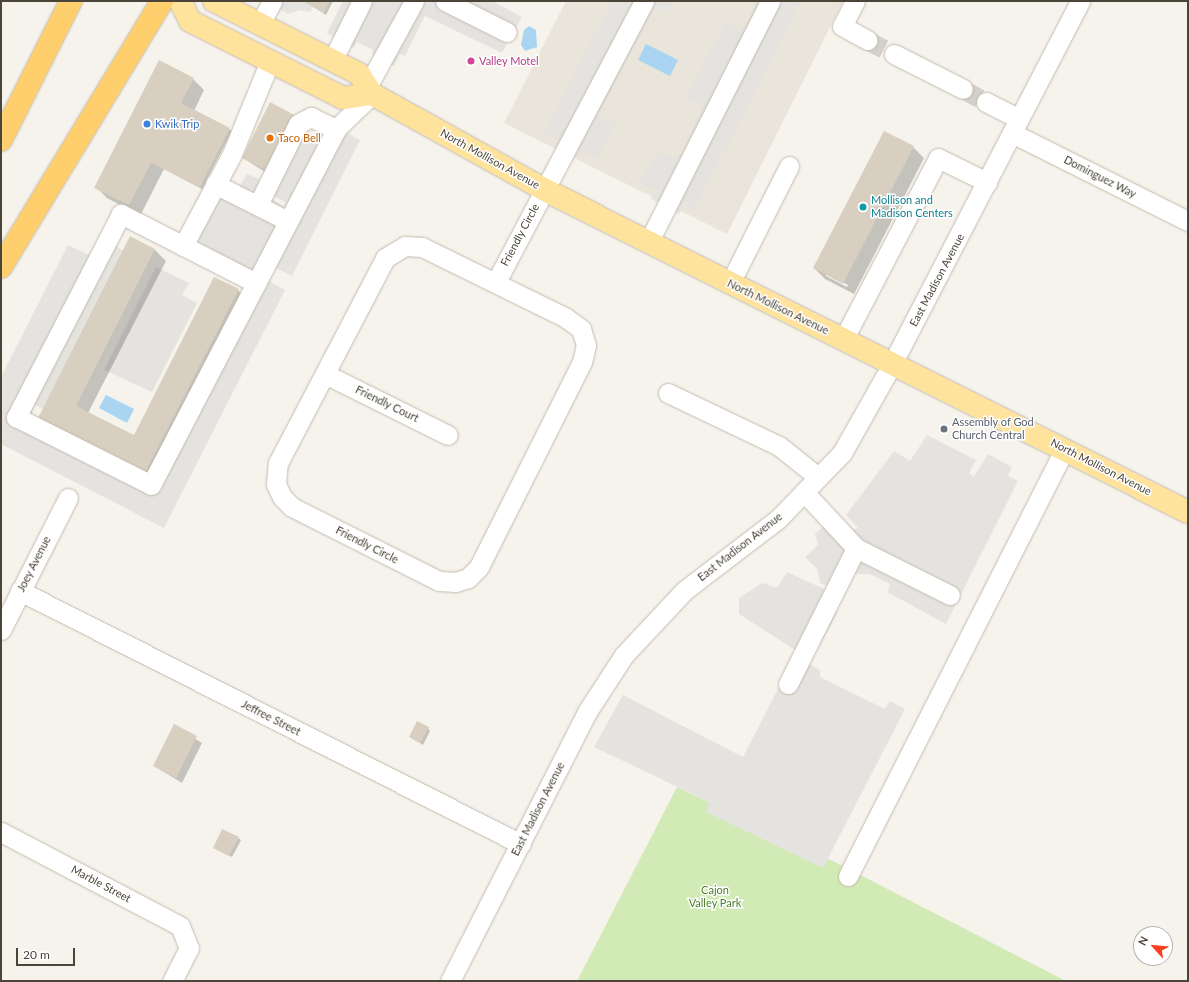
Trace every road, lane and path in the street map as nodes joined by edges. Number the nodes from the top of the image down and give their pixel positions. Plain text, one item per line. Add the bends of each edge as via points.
1 (70, 1) edge
2 (162, 1) edge
3 (180, 1) edge
4 (214, 1) edge
5 (272, 1) edge
6 (362, 1) edge
7 (414, 1) edge
8 (445, 1) edge
9 (644, 1) edge
10 (770, 1) edge
11 (855, 1) edge
12 (1080, 1) edge
13 (260, 24) junction
14 (507, 32) dead end
15 (867, 40) tunnel mouth
16 (894, 54) tunnel mouth
17 (332, 61) junction
18 (274, 63) junction
19 (963, 89) tunnel mouth
20 (370, 91) junction
21 (986, 102) tunnel mouth
22 (1016, 126) junction
23 (336, 129) junction
24 (1, 140) edge
25 (789, 166) dead end
26 (988, 182) junction
27 (216, 184) junction
28 (545, 190) junction
29 (258, 205) junction
30 (288, 221) junction
31 (1188, 221) edge
32 (649, 241) junction
33 (183, 246) junction
34 (1, 267) edge
35 (496, 282) junction
36 (256, 283) junction
37 (730, 283) junction
38 (843, 340) junction
39 (891, 366) junction
40 (325, 374) junction
41 (668, 393) dead end
42 (448, 435) dead end
43 (1065, 449) junction
44 (818, 477) junction
45 (804, 492) junction
46 (68, 498) dead end
47 (1188, 512) edge
48 (856, 548) junction
49 (20, 591) junction
50 (950, 596) dead end
51 (1, 630) edge
52 (788, 684) dead end
53 (1, 832) edge
54 (521, 844) junction
55 (848, 876) dead end
56 (172, 981) edge
57 (450, 981) edge

1 - 24 highway
2 - 34 highway
3 - 18 main road via 190,21
4 - 13 main road, North Mollison Avenue
5 - 13 street
6 - 17 street
7 - 20 street
8 - 14 street
9 - 28 street, Friendly Circle
10 - 32 street
11 - 15 street via 842,26
12 - 22 street, East Madison Avenue
13 - 17 main road, North Mollison Avenue
16 - 19 street
17 - 18 main road via 326,68 292,60
17 - 20 main road, North Mollison Avenue via 359,74
18 - 20 main road via 343,98
18 - 27 street
20 - 23 street
20 - 28 main road, North Mollison Avenue
21 - 22 street, Dominguez Way
22 - 26 street, East Madison Avenue
22 - 31 street, Dominguez Way
23 - 29 street via 311,117 298,124
23 - 30 street
25 - 37 street
26 - 38 street via 938,158
26 - 39 street, East Madison Avenue
27 - 29 street
27 - 33 street
28 - 32 main road, North Mollison Avenue
28 - 35 street, Friendly Circle
29 - 30 street
30 - 36 street
32 - 37 main road, North Mollison Avenue
33 - 36 street
33 - 36 street via 121,214 16,417 151,485
35 - 40 street, Friendly Circle via 422,247 405,246 385,258
35 - 40 street, Friendly Circle via 566,318 581,330 586,345 582,362 483,560 468,578 456,582 439,581 292,507 282,497 276,484 278,463
37 - 38 main road, North Mollison Avenue
38 - 39 main road, North Mollison Avenue
39 - 43 main road, North Mollison Avenue
39 - 44 street, East Madison Avenue via 842,453
40 - 42 street, Friendly Court
41 - 44 street via 779,446
43 - 47 main road, North Mollison Avenue
43 - 55 street
44 - 45 street, East Madison Avenue
45 - 48 street
45 - 54 street, East Madison Avenue via 778,519 685,590 624,655 587,712
46 - 49 street, Joey Avenue
48 - 50 street
48 - 52 street
49 - 51 street, Joey Avenue
49 - 54 street, Jeffree Street
53 - 56 street, Marble Street via 180,926 188,948
54 - 57 street, East Madison Avenue

